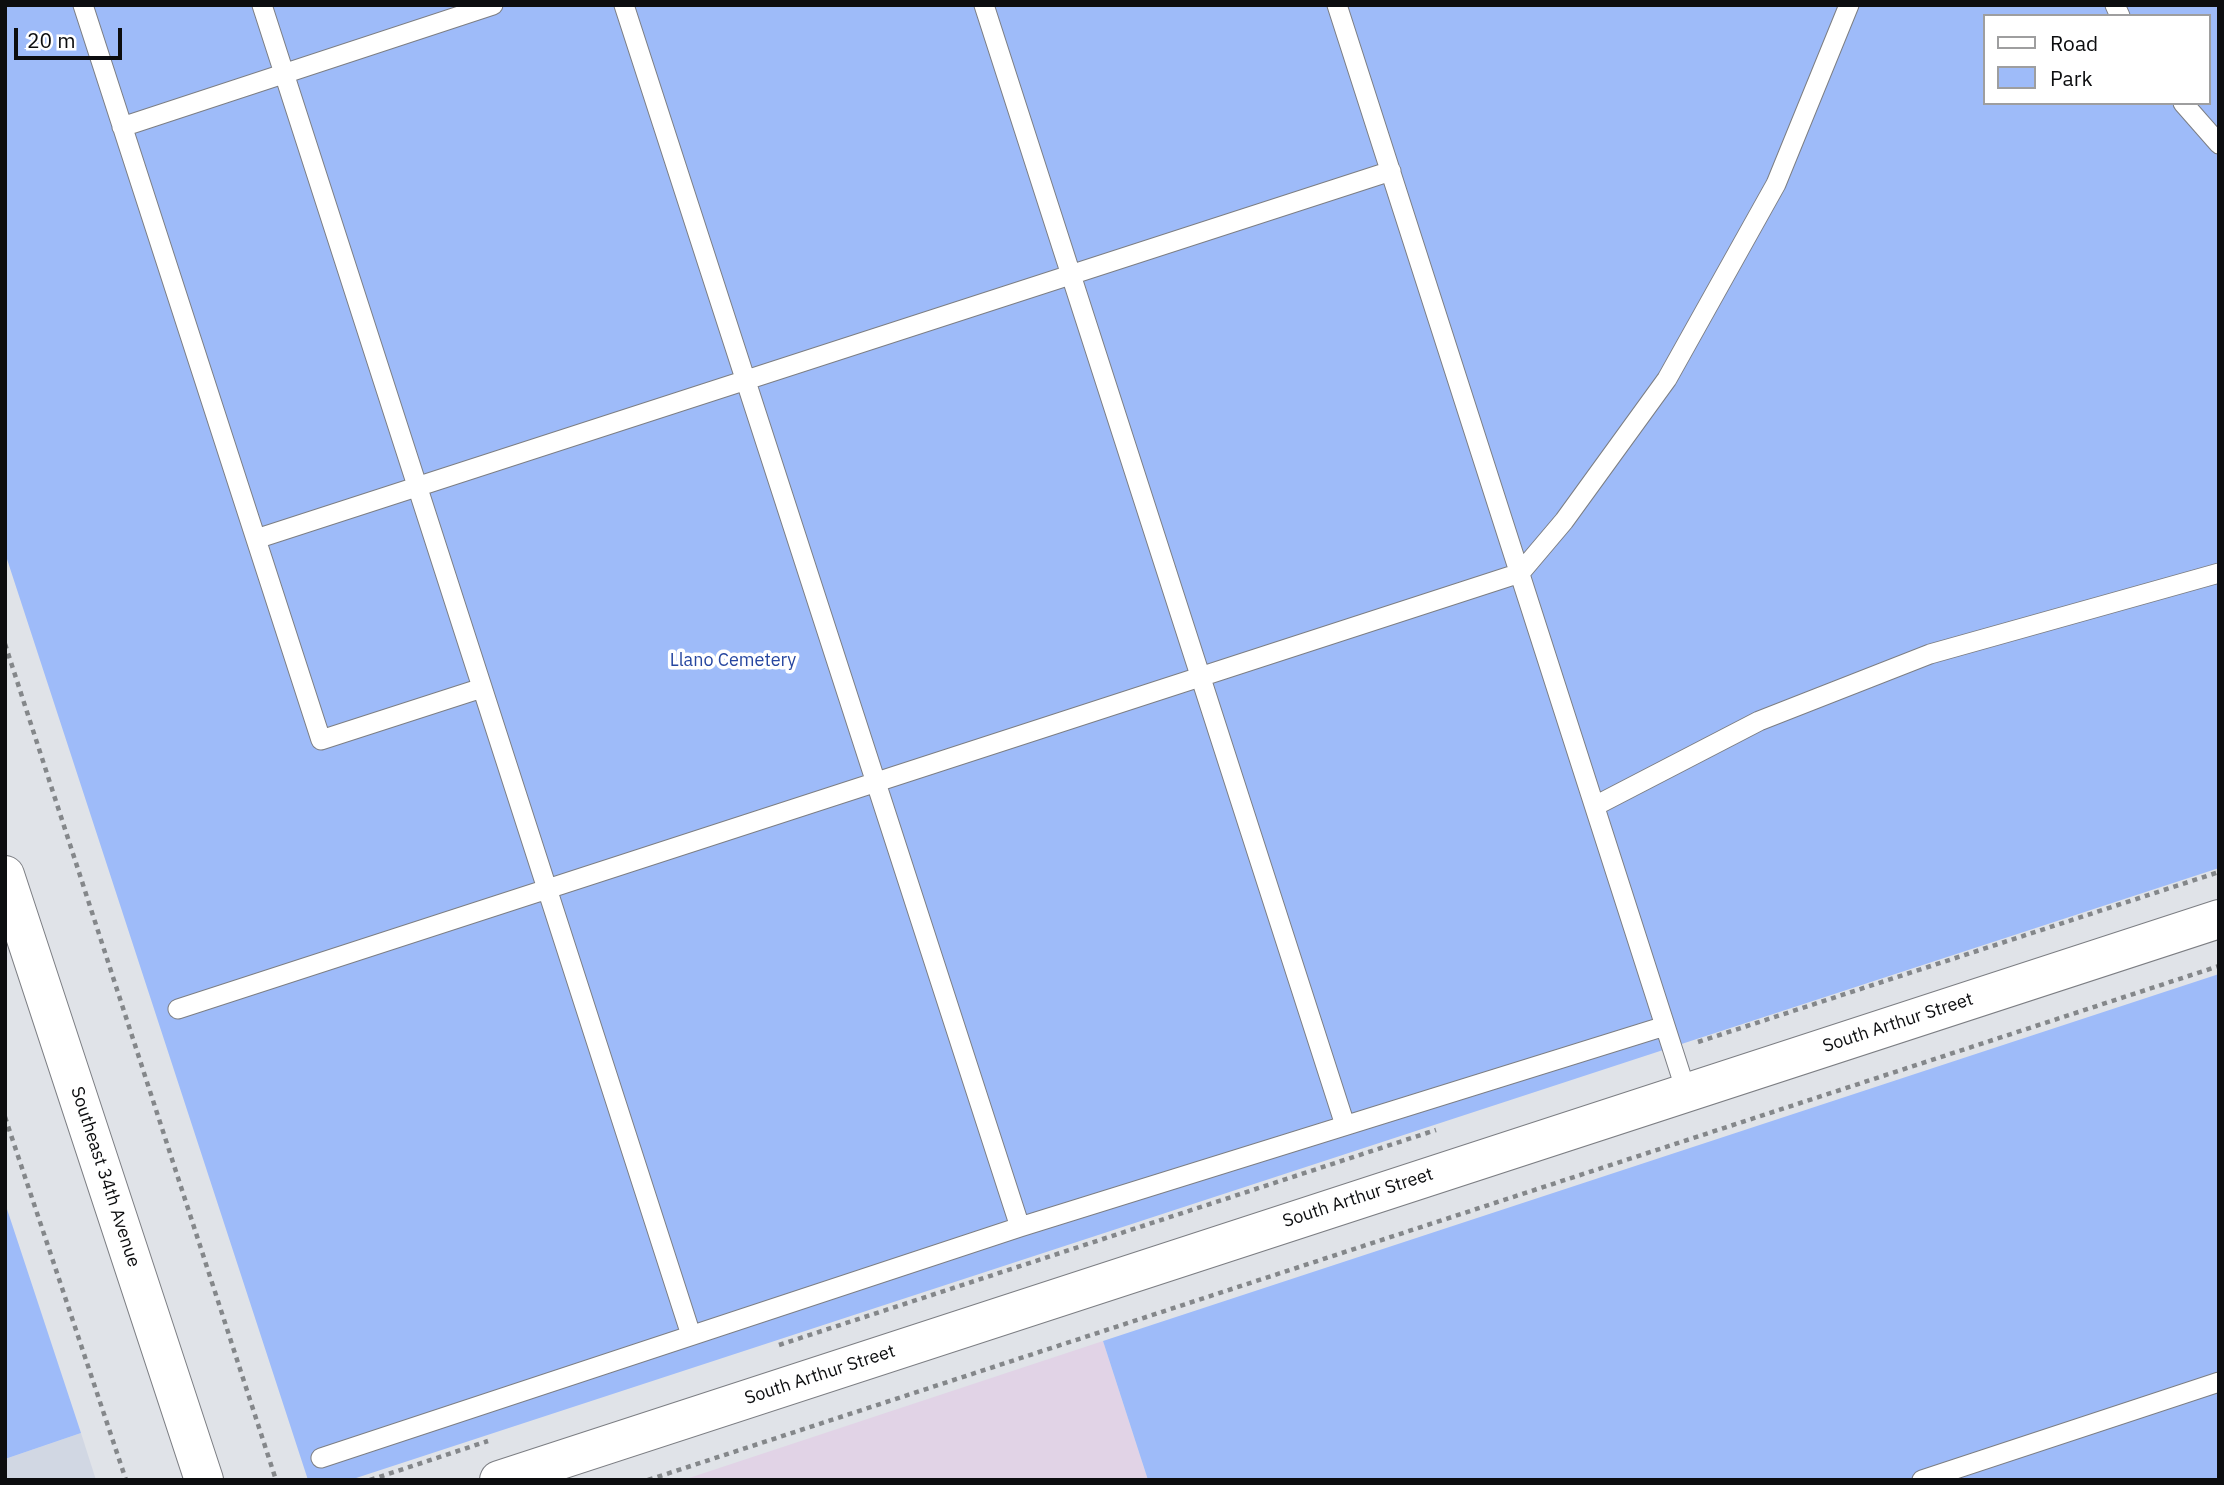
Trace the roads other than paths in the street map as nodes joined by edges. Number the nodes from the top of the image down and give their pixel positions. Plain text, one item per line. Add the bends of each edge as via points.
1 (83, 5) edge
2 (262, 5) edge
3 (493, 5) edge
4 (625, 5) edge
5 (984, 5) edge
6 (1337, 5) edge
7 (1849, 5) edge
8 (284, 74) junction
9 (2185, 105) edge
10 (122, 127) junction
11 (2219, 144) edge
12 (1391, 171) junction
13 (1071, 275) junction
14 (746, 380) junction
15 (417, 486) junction
16 (256, 539) junction
17 (1520, 573) junction
18 (2219, 573) edge
19 (1200, 677) junction
20 (482, 688) junction
21 (876, 782) junction
22 (1595, 806) junction
23 (5, 875) edge
24 (547, 889) junction
25 (2219, 919) edge
26 (178, 1009) dead end
27 (1665, 1026) junction
28 (1686, 1091) junction
29 (1345, 1125) junction
30 (1020, 1227) junction
31 (691, 1335) junction
32 (2219, 1382) edge
33 (321, 1458) dead end
34 (204, 1480) edge
35 (499, 1480) edge
36 (1922, 1480) edge

1 - 10 lane
2 - 8 lane
3 - 8 lane
4 - 14 lane
5 - 13 lane
6 - 12 lane
7 - 17 lane via 1776,184 1667,379 1564,521
8 - 10 lane
8 - 15 lane
9 - 11 lane
10 - 16 lane
12 - 13 lane
12 - 17 lane
13 - 14 lane
13 - 19 lane
14 - 15 lane
14 - 21 lane
15 - 16 lane
15 - 20 lane
16 - 20 lane via 321,740
17 - 19 lane
17 - 22 lane
18 - 22 lane via 1930,654 1759,720
19 - 21 lane
19 - 29 lane
20 - 24 lane
21 - 24 lane
21 - 30 lane
22 - 27 lane
23 - 34 main road, Southeast 34th Avenue
24 - 26 lane
24 - 31 lane
25 - 28 main road, South Arthur Street
27 - 28 lane
27 - 29 lane
28 - 35 main road, South Arthur Street
29 - 30 lane
30 - 31 lane
31 - 33 lane
32 - 36 lane

